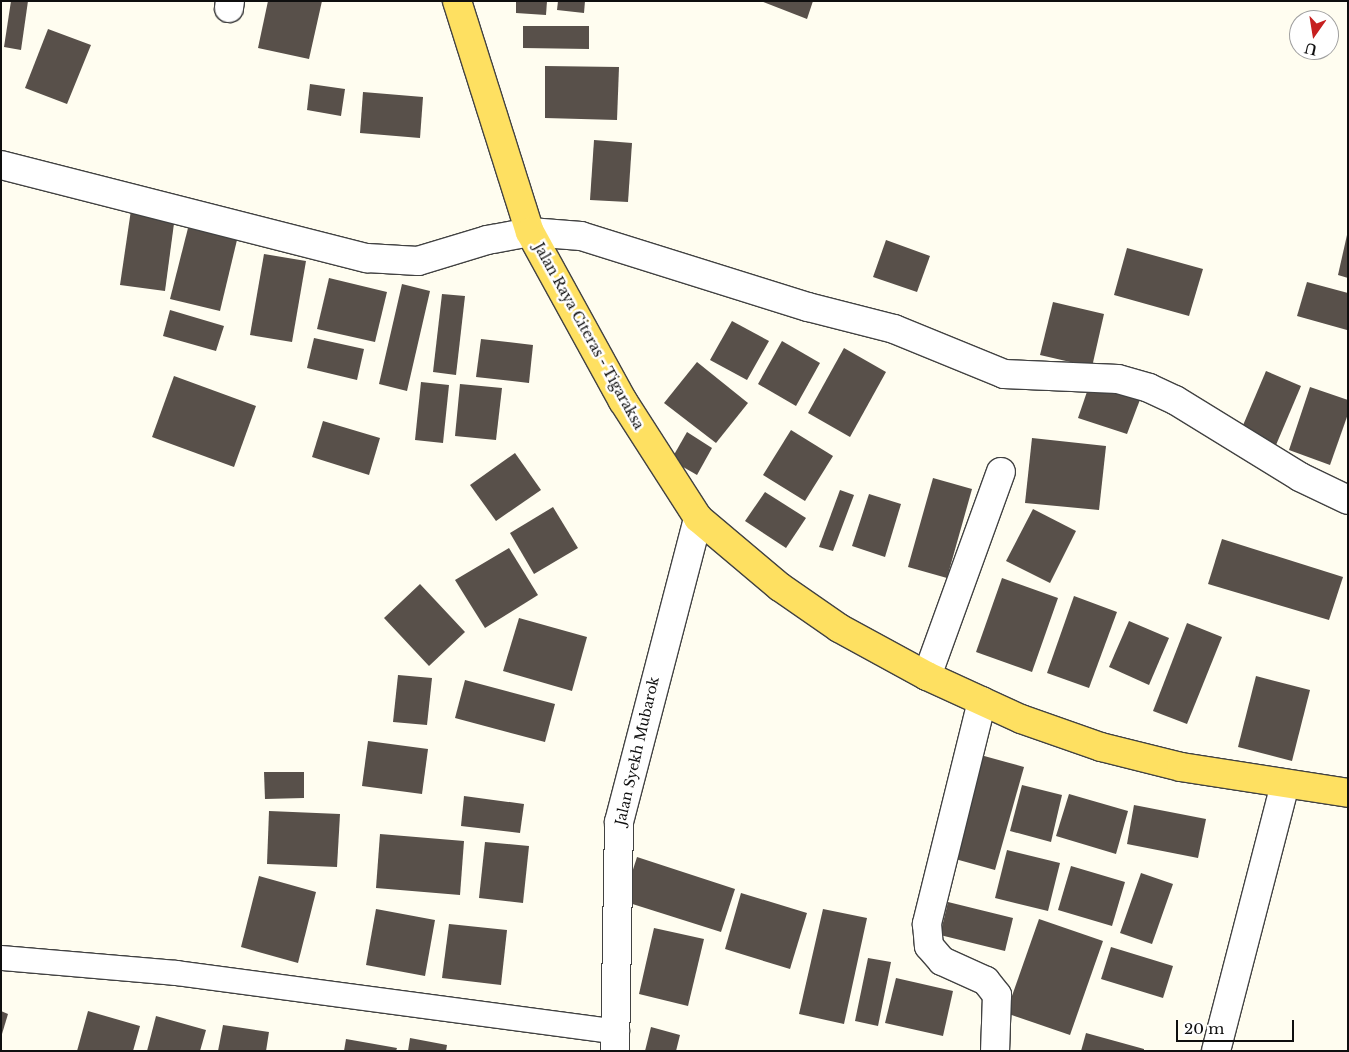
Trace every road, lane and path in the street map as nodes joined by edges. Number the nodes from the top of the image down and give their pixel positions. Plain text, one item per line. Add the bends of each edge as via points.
1 (457, 1) edge
2 (1, 165) edge
3 (530, 232) junction
4 (1001, 472) dead end
5 (1348, 500) edge
6 (698, 518) junction
7 (927, 676) junction
8 (982, 701) junction
9 (1285, 784) junction
10 (1348, 793) edge
11 (1, 958) edge
12 (616, 1042) edge
13 (995, 1051) edge
14 (1216, 1051) edge

1 - 3 main road, Jalan Raya Citeras - Tigaraksa
2 - 3 street via 367,258 418,261 487,240
3 - 5 street via 581,236 808,307 894,329 1004,374 1118,379 1149,388 1175,400 1300,477
3 - 6 main road, Jalan Raya Citeras - Tigaraksa via 623,401
4 - 7 street
6 - 7 main road, Jalan Raya Citeras - Tigaraksa via 794,597 839,628
6 - 12 street, Jalan Syekh Mubarok via 619,822
7 - 8 main road, Jalan Raya Citeras - Tigaraksa
8 - 9 main road, Jalan Raya Citeras - Tigaraksa via 1101,747 1181,767
8 - 13 street via 927,924 929,946 942,960 986,981 997,995
9 - 10 main road, Jalan Raya Citeras - Tigaraksa
9 - 14 street
11 - 12 lane via 176,973

